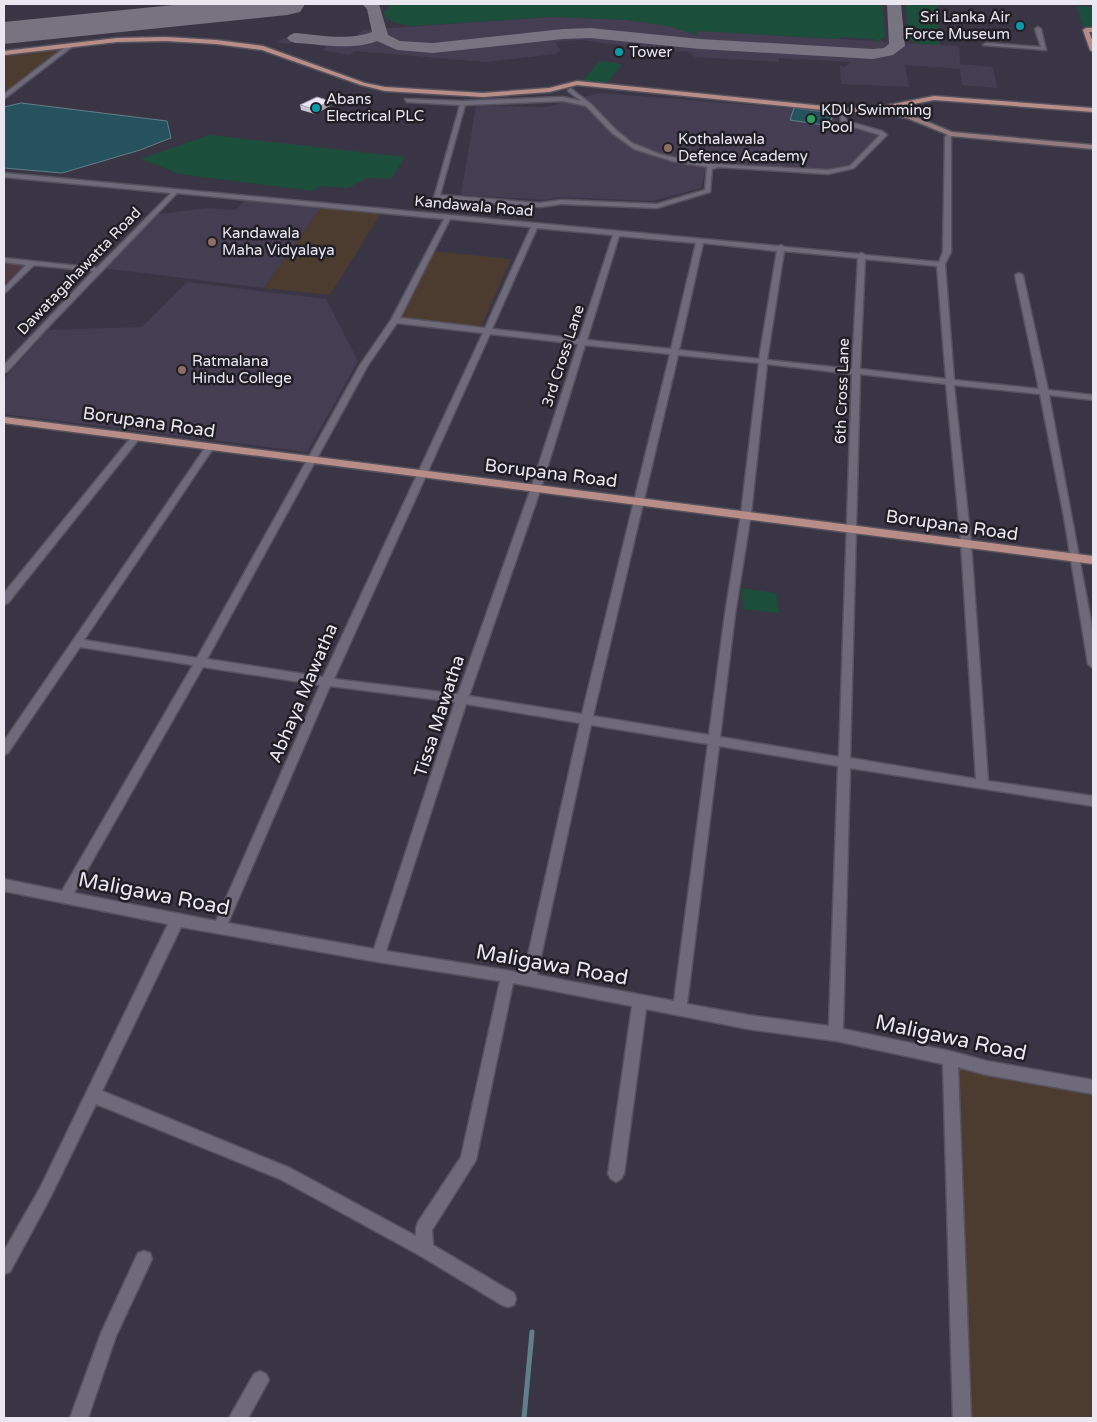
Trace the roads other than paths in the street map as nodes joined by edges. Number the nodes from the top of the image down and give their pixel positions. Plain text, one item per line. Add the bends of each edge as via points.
1 (1038, 29) dead end
2 (1093, 30) edge
3 (986, 45) dead end
4 (70, 46) junction
5 (1093, 50) edge
6 (4, 53) edge
7 (581, 89) junction
8 (4, 97) edge
9 (406, 100) dead end
10 (463, 103) junction
11 (589, 105) junction
12 (843, 110) junction
13 (873, 110) junction
14 (1093, 110) edge
15 (951, 134) junction
16 (1093, 147) edge
17 (712, 166) junction
18 (4, 175) edge
19 (176, 191) junction
20 (532, 217) junction
21 (448, 218) junction
22 (617, 232) junction
23 (700, 240) junction
24 (781, 247) junction
25 (862, 255) junction
26 (4, 260) edge
27 (32, 263) junction
28 (941, 264) junction
29 (100, 270) junction
30 (1019, 275) dead end
31 (4, 292) edge
32 (395, 320) junction
33 (488, 330) junction
34 (582, 342) junction
35 (675, 351) junction
36 (763, 361) junction
37 (4, 370) edge
38 (856, 372) junction
39 (950, 382) junction
40 (1046, 392) junction
41 (1093, 396) edge
42 (4, 420) edge
43 (136, 437) junction
44 (210, 448) junction
45 (311, 460) junction
46 (423, 474) junction
47 (536, 488) junction
48 (638, 500) junction
49 (746, 514) junction
50 (853, 528) junction
51 (966, 543) junction
52 (1077, 558) junction
53 (1093, 560) edge
54 (4, 600) edge
55 (1089, 610) edge
56 (78, 643) junction
57 (200, 662) junction
58 (1093, 663) edge
59 (328, 682) junction
60 (462, 699) junction
61 (587, 719) junction
62 (714, 741) junction
63 (4, 750) edge
64 (844, 762) junction
65 (982, 785) junction
66 (1093, 801) edge
67 (4, 885) edge
68 (65, 898) junction
69 (177, 920) junction
70 (220, 927) junction
71 (378, 956) junction
72 (508, 976) junction
73 (530, 980) junction
74 (640, 1001) junction
75 (680, 1008) junction
76 (836, 1034) junction
77 (950, 1058) junction
78 (1093, 1087) edge
79 (93, 1096) junction
80 (616, 1174) dead end
81 (425, 1250) junction
82 (144, 1259) dead end
83 (4, 1266) edge
84 (508, 1299) dead end
85 (260, 1380) dead end
86 (80, 1418) edge
87 (238, 1418) edge
88 (962, 1418) edge

1 - 3 street via 1044,49
2 - 5 main road via 1086,30
4 - 6 main road
4 - 7 main road via 132,39 250,46 283,55 354,85 379,91 469,98
4 - 8 street
7 - 11 street
7 - 12 main road via 608,87
9 - 10 street
10 - 11 street via 564,99
10 - 20 street via 436,196
11 - 17 street via 624,140 639,148 681,161
12 - 13 main road
12 - 17 street via 842,122 884,135 852,167 828,172 723,164
13 - 14 main road via 934,98
13 - 15 street via 909,116
15 - 16 street
15 - 28 street via 948,137 947,252
17 - 20 street via 708,191 690,196 686,206 561,202
18 - 19 street, Kandawala Road
19 - 21 street, Kandawala Road
19 - 29 street, Dawatagahawatta Road
20 - 21 street, Kandawala Road
20 - 22 street, Kandawala Road
20 - 33 street, Abhaya Mawatha
21 - 32 street
22 - 23 street, Kandawala Road
22 - 34 street, 3rd Cross Lane
23 - 24 street, Kandawala Road
23 - 35 street
24 - 25 street, Kandawala Road
24 - 36 street
25 - 28 street, Kandawala Road
25 - 38 street, 6th Cross Lane
26 - 27 street
27 - 29 street
27 - 31 street
28 - 39 street
29 - 37 street, Dawatagahawatta Road
30 - 40 street
32 - 33 street
32 - 45 street via 364,364
33 - 34 street
33 - 46 street, Abhaya Mawatha
34 - 35 street
34 - 47 street, 3rd Cross Lane
35 - 36 street
35 - 48 street
36 - 38 street
36 - 49 street
38 - 39 street
38 - 50 street, 6th Cross Lane
39 - 40 street
39 - 51 street
40 - 41 street
40 - 52 street
42 - 43 main road, Borupana Road
43 - 44 main road, Borupana Road
43 - 54 street
44 - 45 main road, Borupana Road
44 - 56 street
45 - 46 main road, Borupana Road
45 - 57 street
46 - 47 main road, Borupana Road
46 - 59 street, Abhaya Mawatha
47 - 48 main road, Borupana Road
47 - 60 street, Tissa Mawatha
48 - 49 main road, Borupana Road
48 - 61 street
49 - 50 main road, Borupana Road
49 - 62 street
50 - 51 main road, Borupana Road
50 - 64 street, 6th Cross Lane
51 - 52 main road, Borupana Road
51 - 65 street
52 - 53 main road, Borupana Road
52 - 55 street
55 - 58 street
56 - 57 street
56 - 63 street
57 - 59 street
57 - 68 street
59 - 60 street
59 - 70 street, Abhaya Mawatha
60 - 61 street
60 - 71 street, Tissa Mawatha
61 - 62 street
61 - 73 street
62 - 64 street
62 - 75 street
64 - 65 street
64 - 76 street, 6th Cross Lane
65 - 66 street
67 - 68 street, Maligawa Road
68 - 69 street, Maligawa Road
69 - 70 street, Maligawa Road
69 - 79 street
70 - 71 street, Maligawa Road
71 - 72 street, Maligawa Road
72 - 73 street, Maligawa Road
72 - 81 street via 468,1160 424,1228
73 - 74 street, Maligawa Road
74 - 75 street, Maligawa Road
74 - 80 street
75 - 76 street, Maligawa Road via 748,1022
76 - 77 street, Maligawa Road
77 - 78 street, Maligawa Road
77 - 88 street
79 - 81 street via 285,1173
79 - 83 street via 46,1193
81 - 84 street
82 - 86 street via 110,1333
85 - 87 street

